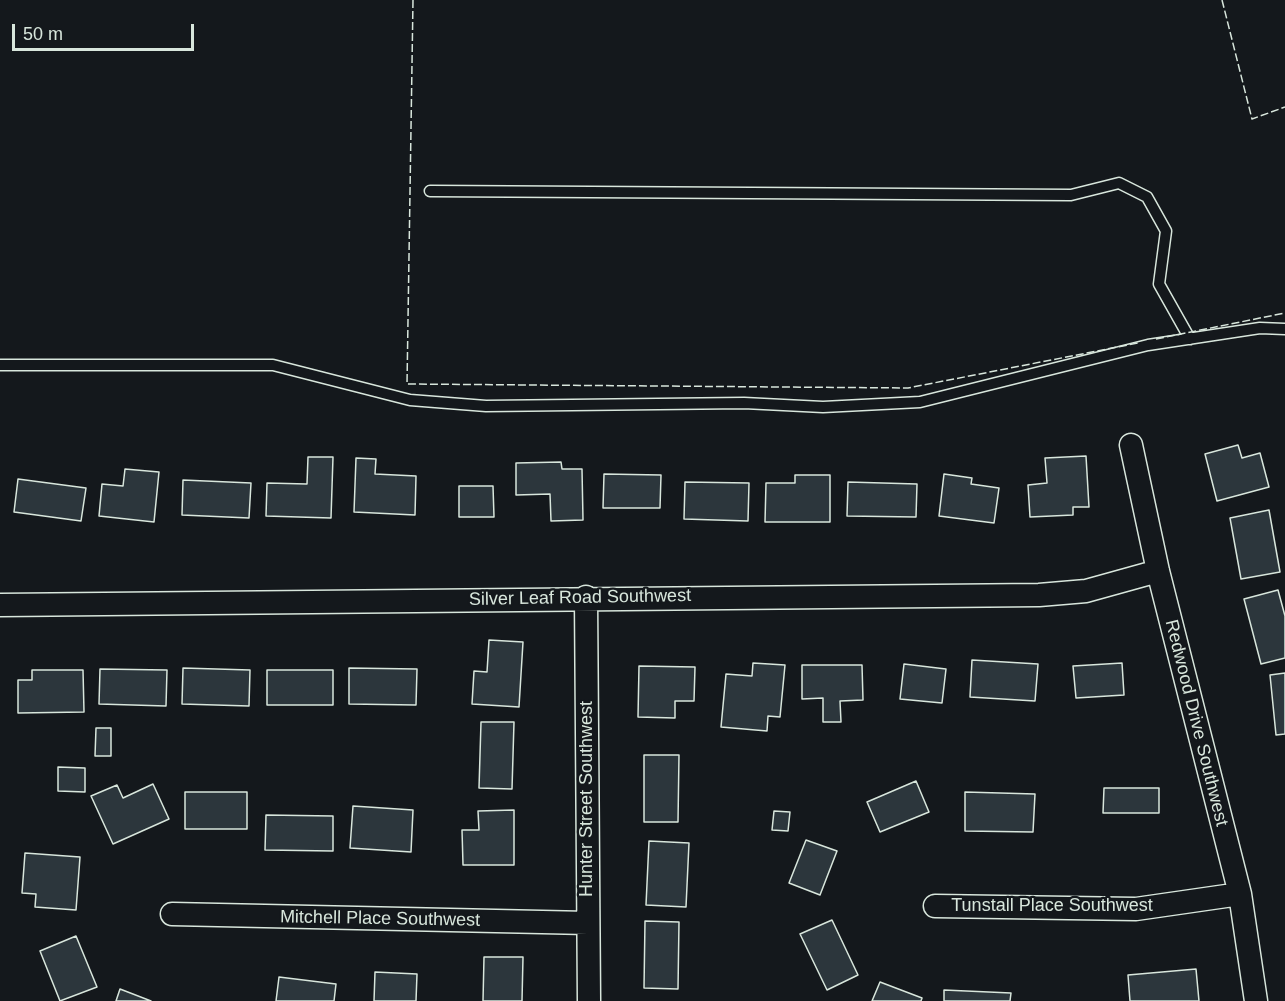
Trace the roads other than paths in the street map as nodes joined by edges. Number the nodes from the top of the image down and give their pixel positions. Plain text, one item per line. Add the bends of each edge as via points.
1 (430, 191) dead end
2 (1285, 329) edge
3 (1190, 339) junction
4 (0, 364) edge
5 (1131, 445) dead end
6 (1158, 571) junction
7 (586, 597) junction
8 (0, 605) edge
9 (1240, 894) junction
10 (935, 906) dead end
11 (172, 914) dead end
12 (588, 923) junction
13 (589, 1001) edge
14 (1256, 1001) edge

1 - 3 lane via 1071,195 1119,183 1147,197 1166,231 1159,284
2 - 3 lane via 1260,328
3 - 4 lane via 1148,345 920,402 823,407 744,403 486,406 410,400 273,365
5 - 6 street, Redwood Drive Southwest
6 - 7 street, Silver Leaf Road Southwest via 1086,591 1039,595
6 - 9 street, Redwood Drive Southwest
7 - 8 street, Silver Leaf Road Southwest
7 - 12 street, Hunter Street Southwest
9 - 10 street, Tunstall Place Southwest via 1136,909
9 - 14 street, Redwood Drive Southwest
11 - 12 street, Mitchell Place Southwest
12 - 13 street, Hunter Street Southwest

